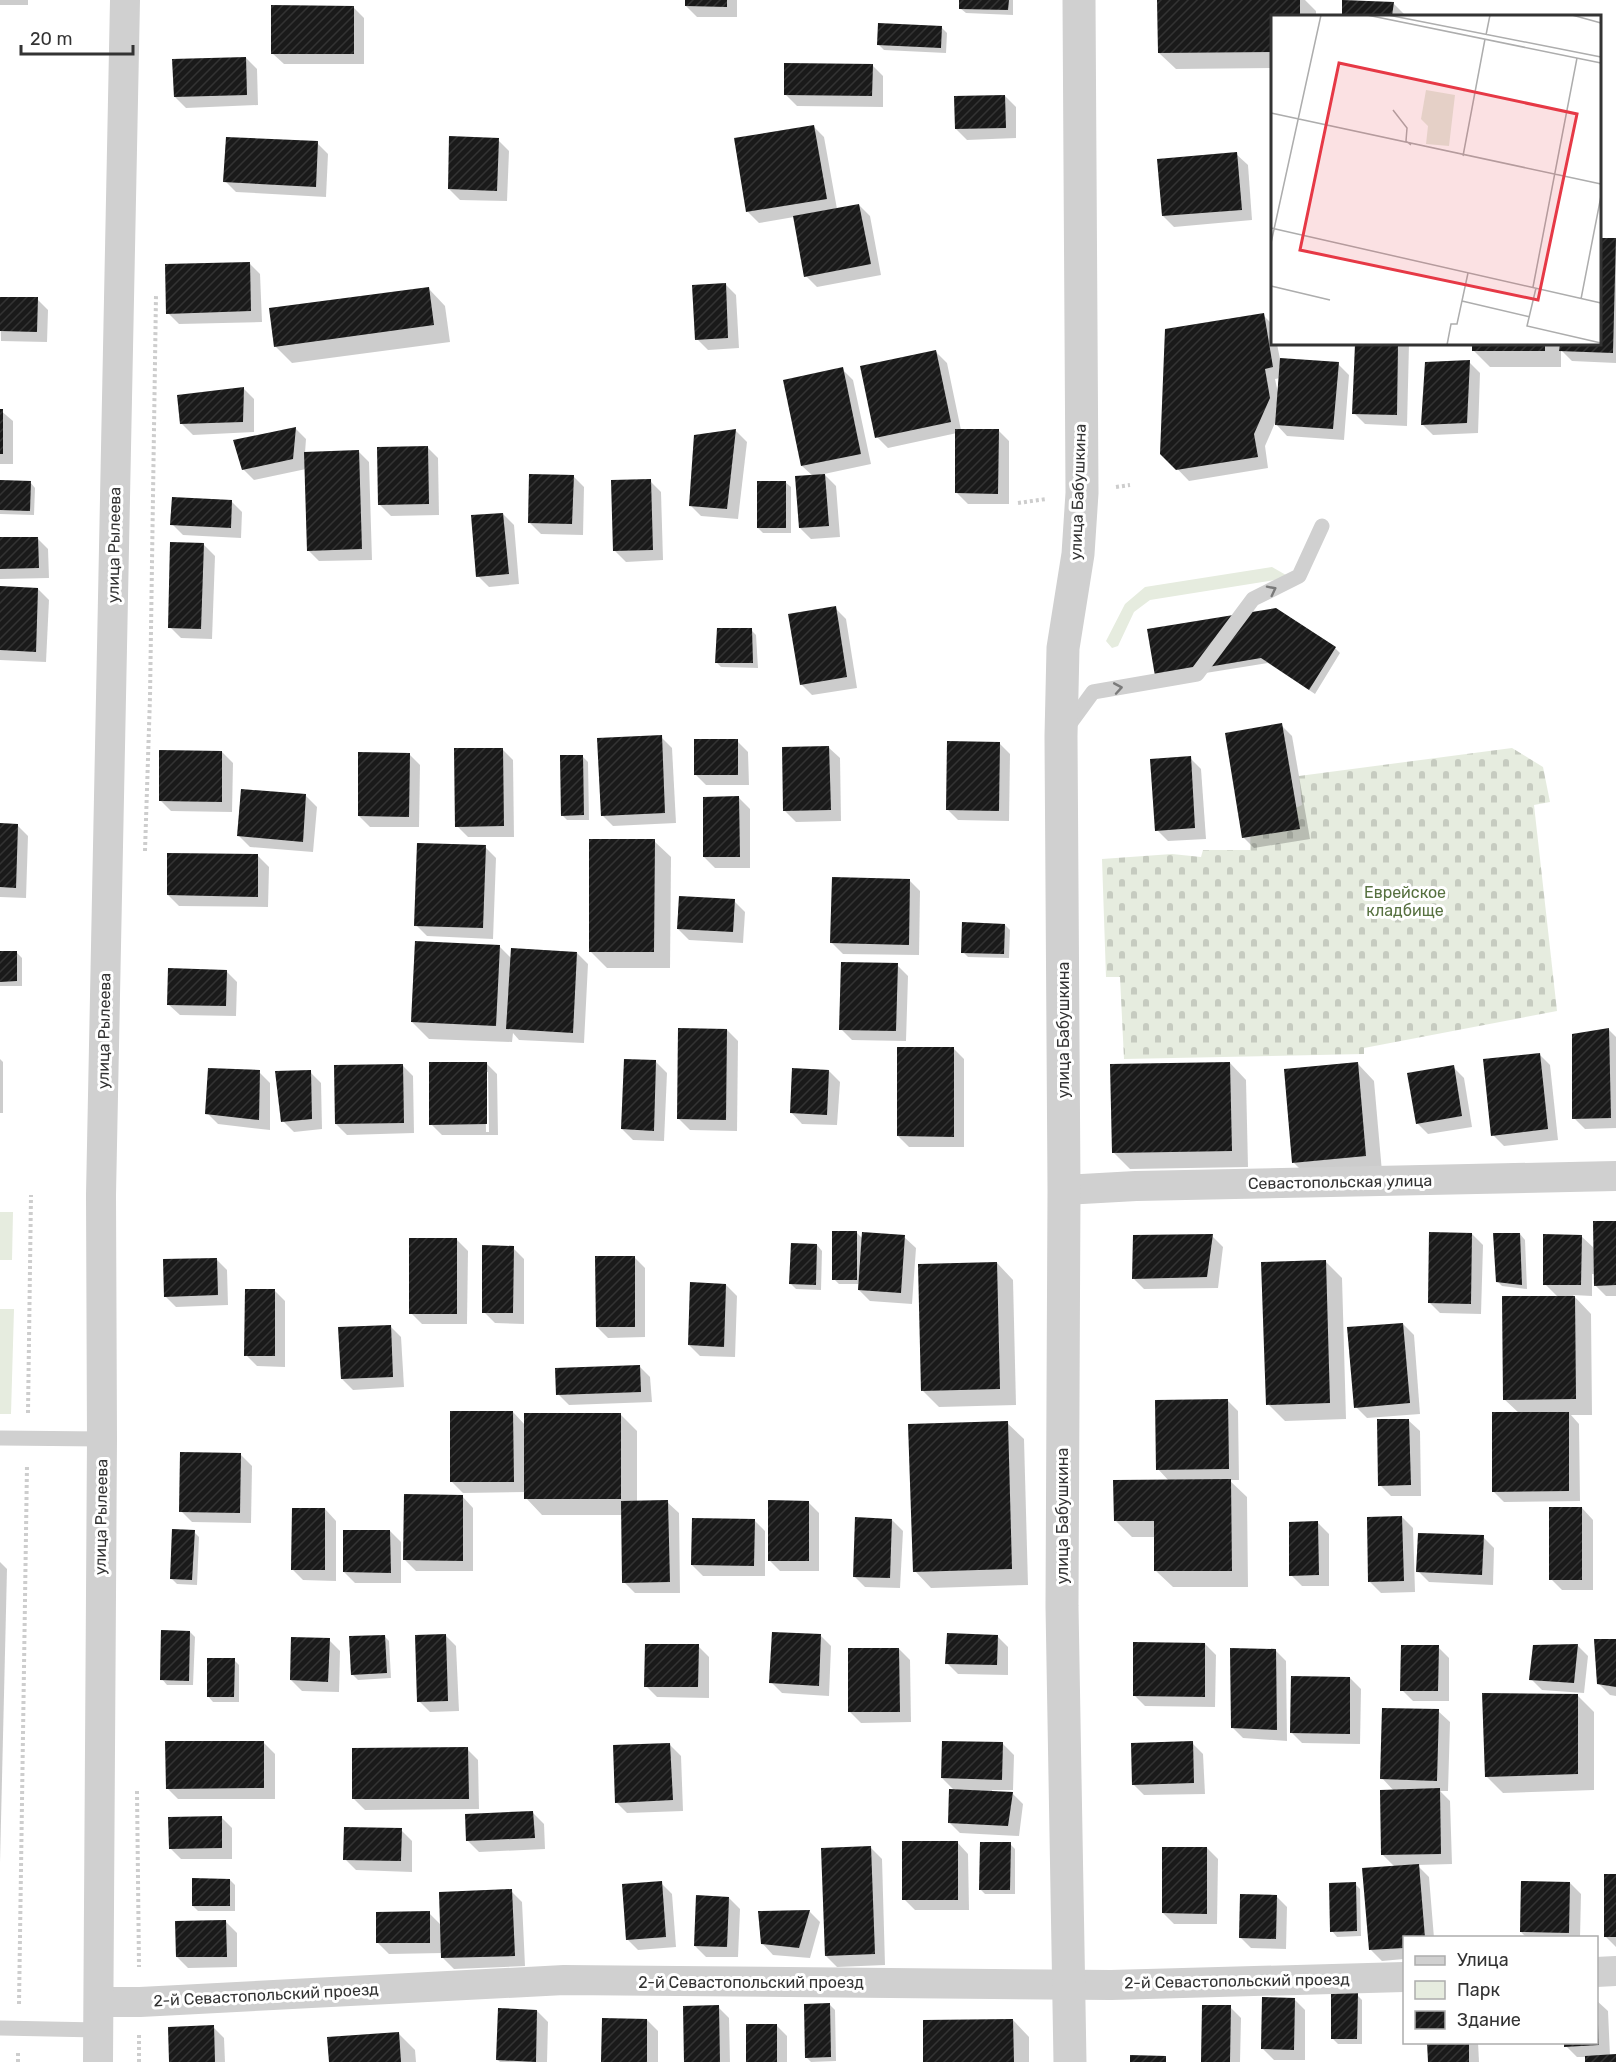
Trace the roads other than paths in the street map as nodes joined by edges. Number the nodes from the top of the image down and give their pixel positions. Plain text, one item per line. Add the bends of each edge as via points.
1 (125, 0) edge
2 (1079, 0) edge
3 (1322, 526) dead end
4 (1061, 736) junction
5 (1616, 1176) edge
6 (1064, 1190) junction
7 (0, 1438) edge
8 (102, 1439) junction
9 (1616, 1971) edge
10 (1598, 1972) edge
11 (1403, 1977) edge
12 (1069, 1984) junction
13 (99, 2016) junction
14 (0, 2028) edge
15 (98, 2062) edge
16 (1070, 2062) edge

1 - 8 street, улица Рылеева via 101,1195
2 - 4 street, улица Бабушкина via 1082,493 1078,554 1063,648
4 -> 3 lane via 1093,692 1197,674 1253,599 1299,576
4 - 6 street, улица Бабушкина
5 - 6 street, Севастопольская улица
6 - 12 street, улица Бабушкина via 1062,1606
7 - 8 lane
8 - 13 street, улица Рылеева
9 - 10 street
11 - 12 street, 2-й Севастопольский проезд
12 - 13 street, 2-й Севастопольский проезд via 564,1980 140,2002
12 - 16 street, улица Бабушкина
13 - 14 lane
13 - 15 street, улица Рылеева

